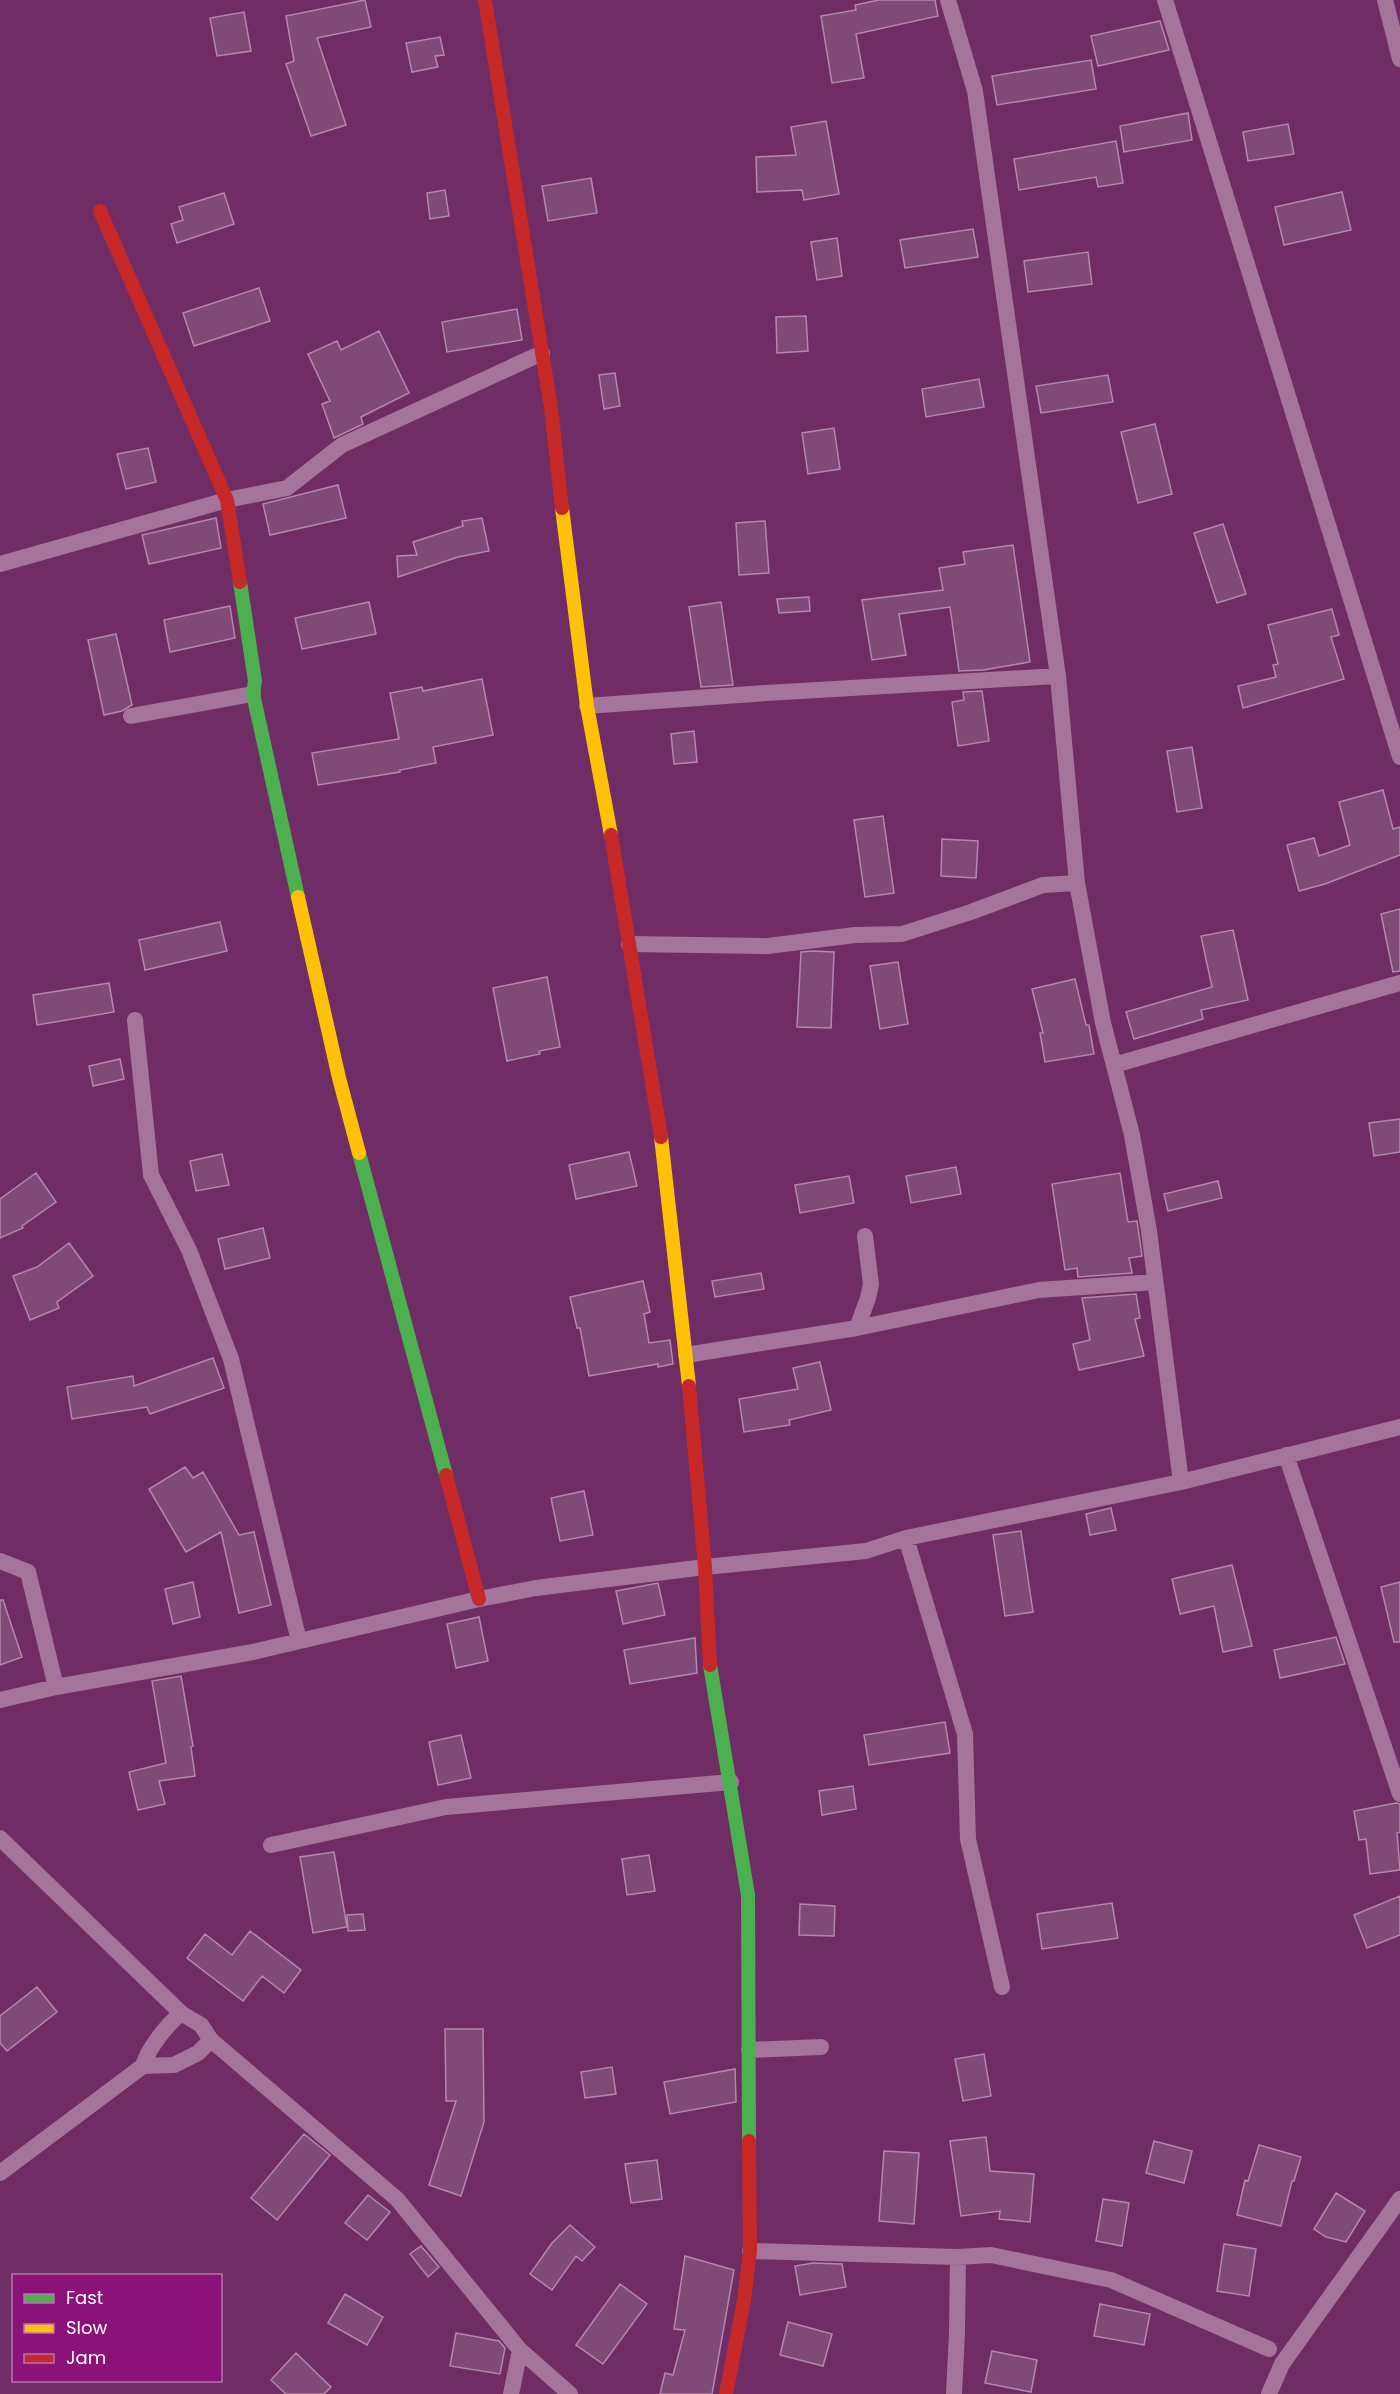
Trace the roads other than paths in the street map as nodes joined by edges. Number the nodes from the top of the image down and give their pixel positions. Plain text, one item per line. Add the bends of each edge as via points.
1 (485, 0) edge
2 (948, 0) edge
3 (1165, 0) edge
4 (1384, 0) edge
5 (1400, 59) edge
6 (100, 211) dead end
7 (542, 353) junction
8 (227, 500) junction
9 (0, 564) edge
10 (1058, 676) junction
11 (253, 694) junction
12 (587, 706) junction
13 (131, 716) dead end
14 (1400, 757) edge
15 (1077, 884) junction
16 (629, 944) junction
17 (1400, 983) edge
18 (135, 1020) dead end
19 (1114, 1065) junction
20 (865, 1236) dead end
21 (1155, 1282) junction
22 (857, 1328) junction
23 (686, 1355) junction
24 (1400, 1427) edge
25 (1286, 1455) junction
26 (1181, 1482) junction
27 (906, 1538) junction
28 (0, 1562) edge
29 (705, 1567) junction
30 (479, 1599) junction
31 (299, 1641) junction
32 (56, 1687) junction
33 (0, 1700) edge
34 (731, 1782) junction
35 (1400, 1794) edge
36 (0, 1838) edge
37 (271, 1845) dead end
38 (1002, 1987) dead end
39 (181, 2013) junction
40 (211, 2040) junction
41 (821, 2047) dead end
42 (749, 2050) junction
43 (143, 2066) junction
44 (0, 2174) edge
45 (1400, 2199) edge
46 (750, 2251) junction
47 (958, 2257) junction
48 (1269, 2349) dead end
49 (520, 2350) junction
50 (511, 2394) edge
51 (570, 2394) edge
52 (726, 2394) edge
53 (954, 2394) edge
54 (1269, 2394) edge

1 - 7 street
2 - 10 street via 975,91
3 - 14 street
4 - 5 street
6 - 8 street
7 - 8 street via 342,445 287,488
7 - 12 street
8 - 9 street
8 - 11 street via 255,681
10 - 12 street
10 - 15 street
11 - 13 street
11 - 30 street via 339,1078
12 - 16 street
15 - 16 street via 1043,885 902,934 855,935 768,946
15 - 19 street
16 - 23 street via 661,1135
17 - 19 street
18 - 31 street via 152,1175 189,1250 231,1359
19 - 21 street via 1132,1135
20 - 22 street via 871,1284
21 - 22 street via 1040,1290
21 - 26 street
22 - 23 street
23 - 29 street
24 - 25 street
25 - 26 street
25 - 35 street
26 - 27 street
27 - 29 street via 866,1551
27 - 38 street via 965,1734 968,1839
28 - 32 street via 28,1572
29 - 30 street
29 - 34 street via 711,1674
30 - 31 street
31 - 32 street
32 - 33 street
34 - 37 street via 446,1807
34 - 42 street via 748,1894
36 - 39 street
39 - 40 street via 201,2025
39 - 43 street via 153,2046
40 - 43 street via 198,2053 174,2065
40 - 49 street via 397,2199
41 - 42 street
42 - 46 street
43 - 44 street
45 - 54 street via 1282,2364
46 - 47 street
46 - 52 street
47 - 48 street via 991,2255 1111,2280
47 - 53 street
49 - 50 street
49 - 51 street

